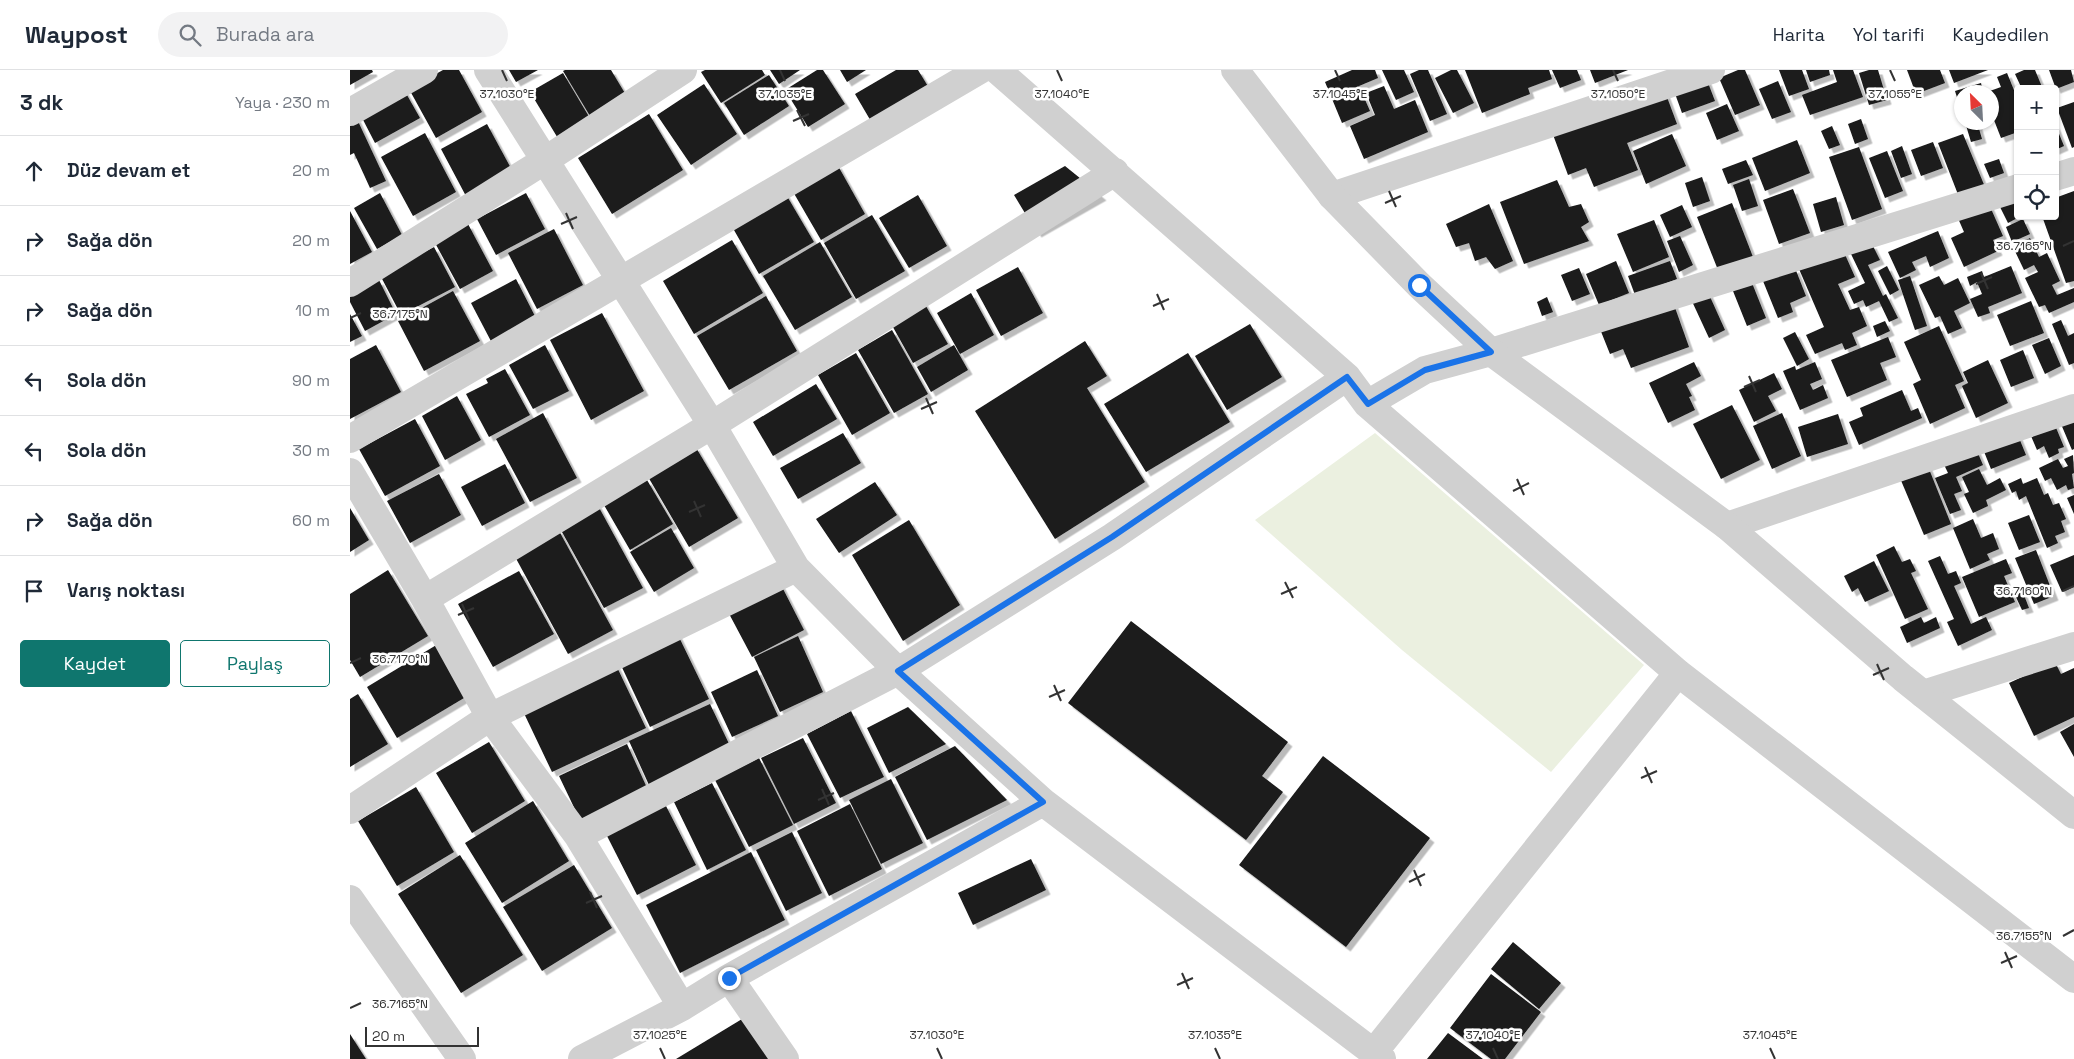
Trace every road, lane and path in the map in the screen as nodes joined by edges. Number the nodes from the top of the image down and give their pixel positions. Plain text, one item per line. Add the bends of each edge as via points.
1 (424, 70) edge
2 (488, 70) edge
3 (683, 70) edge
4 (980, 70) edge
5 (997, 70) edge
6 (1235, 70) edge
7 (1711, 70) edge
8 (350, 112) edge
9 (544, 161) junction
10 (2074, 171) edge
11 (1115, 172) junction
12 (2059, 176) edge
13 (2014, 189) edge
14 (1332, 196) junction
15 (621, 281) junction
16 (350, 283) edge
17 (1491, 352) junction
18 (1347, 377) junction
19 (1368, 404) junction
20 (2074, 408) edge
21 (712, 425) junction
22 (350, 439) edge
23 (350, 472) edge
24 (1726, 526) junction
25 (796, 568) junction
26 (425, 599) junction
27 (2074, 646) edge
28 (898, 671) junction
29 (1678, 673) junction
30 (1923, 694) junction
31 (490, 717) junction
32 (1043, 802) junction
33 (350, 810) edge
34 (2074, 815) edge
35 (578, 836) junction
36 (350, 899) edge
37 (729, 978) junction
38 (2074, 979) edge
39 (682, 1008) junction
40 (1378, 1056) edge
41 (462, 1059) edge
42 (582, 1059) edge
43 (784, 1059) edge

1 - 8 street
2 - 9 street
3 - 9 street
4 - 15 street
5 - 11 street
6 - 14 street
7 - 14 street
9 - 15 street
9 - 16 street
10 - 12 street
11 - 18 street
11 - 21 street
13 - 17 street
14 - 17 street via 1419,285
15 - 21 street
15 - 22 street
17 - 19 street via 1425,370
17 - 24 street
18 - 19 street
18 - 28 street via 1112,537
19 - 29 street
20 - 24 street
21 - 25 street
21 - 26 street
23 - 26 street
24 - 30 street
25 - 28 street
25 - 31 street
26 - 31 street
27 - 30 street
28 - 32 street
28 - 35 street
29 - 38 street
29 - 40 street
30 - 34 street
31 - 33 street
31 - 35 street
32 - 37 street
32 - 40 street
35 - 39 street
36 - 41 street
37 - 39 street
37 - 43 street
39 - 42 street

